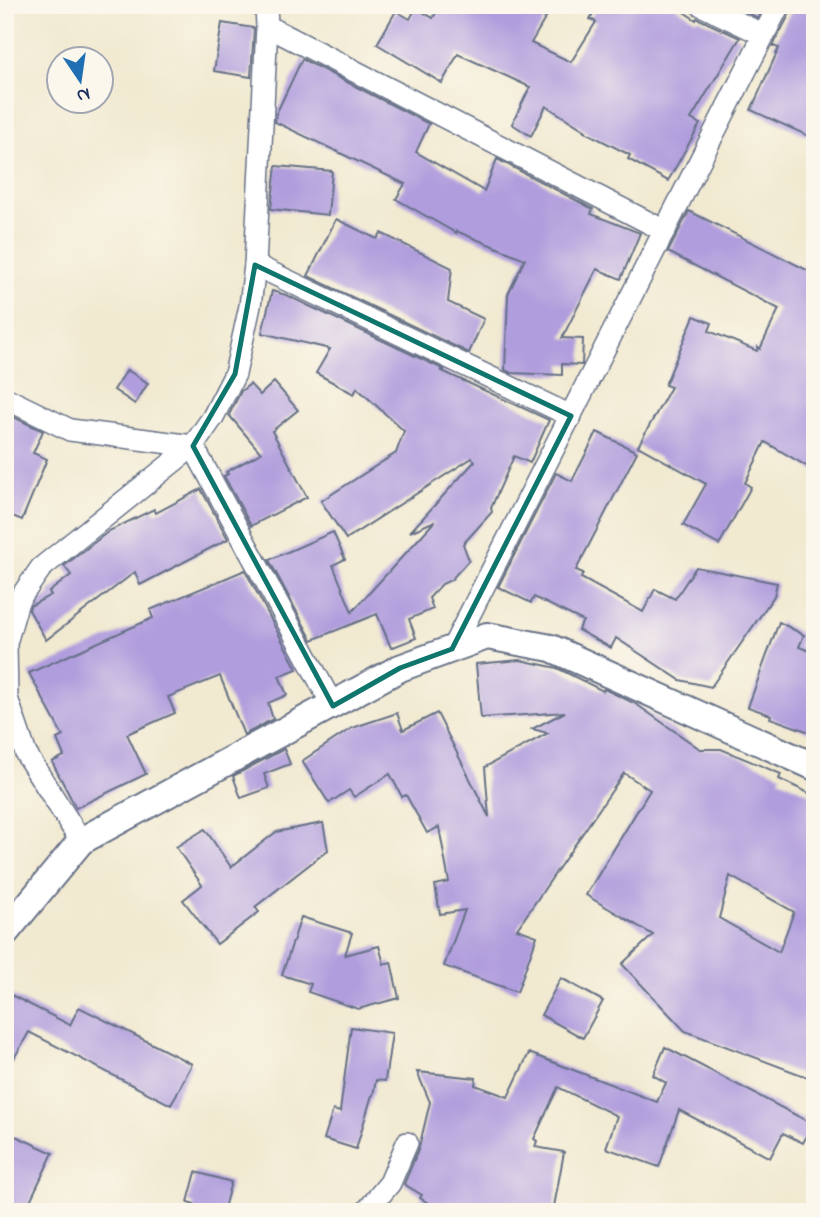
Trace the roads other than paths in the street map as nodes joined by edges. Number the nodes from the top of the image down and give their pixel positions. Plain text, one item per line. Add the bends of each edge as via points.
1 (701, 5) edge
2 (779, 5) edge
3 (267, 16) edge
4 (764, 35) junction
5 (664, 231) junction
6 (255, 265) junction
7 (5, 398) edge
8 (571, 416) junction
9 (193, 446) junction
10 (452, 649) junction
11 (333, 706) junction
12 (815, 767) edge
13 (81, 841) junction
14 (5, 933) edge
15 (407, 1143) dead end
16 (366, 1212) edge

1 - 4 street
2 - 4 street
3 - 5 street
3 - 6 street
4 - 5 street
5 - 8 street
6 - 8 street
6 - 9 street via 235,374
7 - 9 street via 70,430
8 - 10 street
9 - 11 street
9 - 13 street via 41,568 18,601 6,642 6,698 26,754
10 - 11 street via 400,668
10 - 12 street via 487,636 551,648
11 - 13 street
13 - 14 street
15 - 16 street via 390,1183

